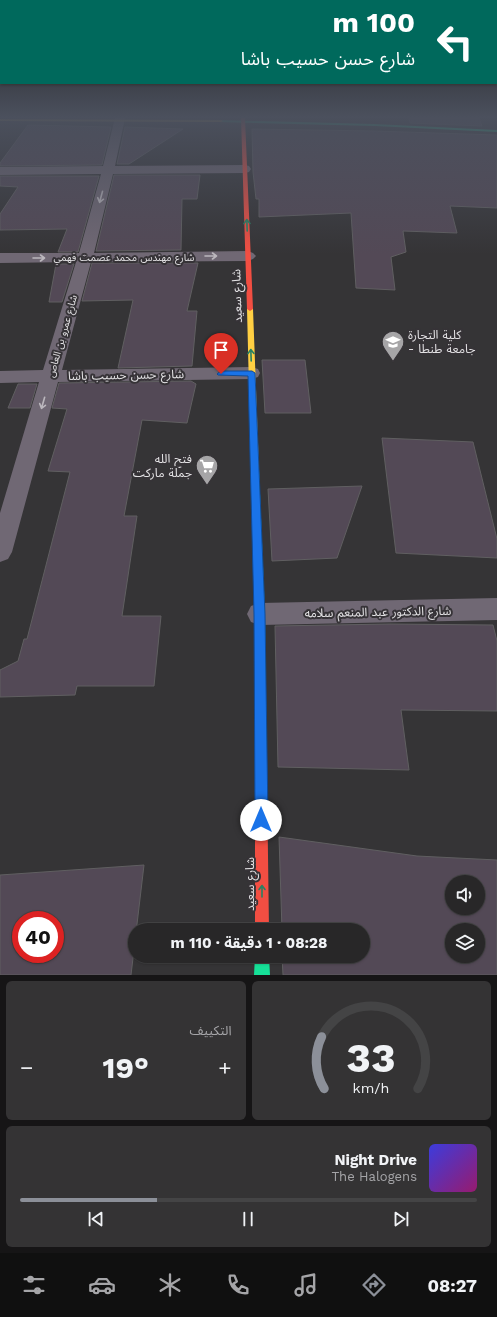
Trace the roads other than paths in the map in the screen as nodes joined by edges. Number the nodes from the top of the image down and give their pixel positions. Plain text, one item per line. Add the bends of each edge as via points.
1 (110, 164) edge
2 (245, 164) edge
3 (245, 169) junction
4 (108, 170) junction
5 (0, 171) edge
6 (248, 256) junction
7 (85, 257) junction
8 (0, 258) edge
9 (252, 373) junction
10 (50, 376) junction
11 (0, 377) edge
12 (0, 552) edge
13 (497, 609) edge
14 (260, 614) junction
15 (262, 923) edge
16 (262, 963) edge
17 (262, 975) edge

1 - 4 street, شارع عمرو بن العاص
2 - 3 street, شارع سعيد
3 - 4 street
6 -> 3 street, شارع سعيد
4 - 5 street
4 -> 7 street, شارع عمرو بن العاص
7 -> 6 street, شارع مهندس محمد عصمت فهمي
9 -> 6 street, شارع سعيد
8 -> 7 street, شارع مهندس محمد عصمت فهمي
7 - 10 street, شارع عمرو بن العاص
9 - 10 street, شارع حسن حسيب باشا
9 - 14 street, شارع سعيد
10 - 11 street, شارع حسن حسيب باشا
10 -> 12 street, شارع عمرو بن العاص
13 - 14 street, شارع الدكتور عبد المنعم سلامه
15 -> 14 street, شارع سعيد
16 - 17 street

